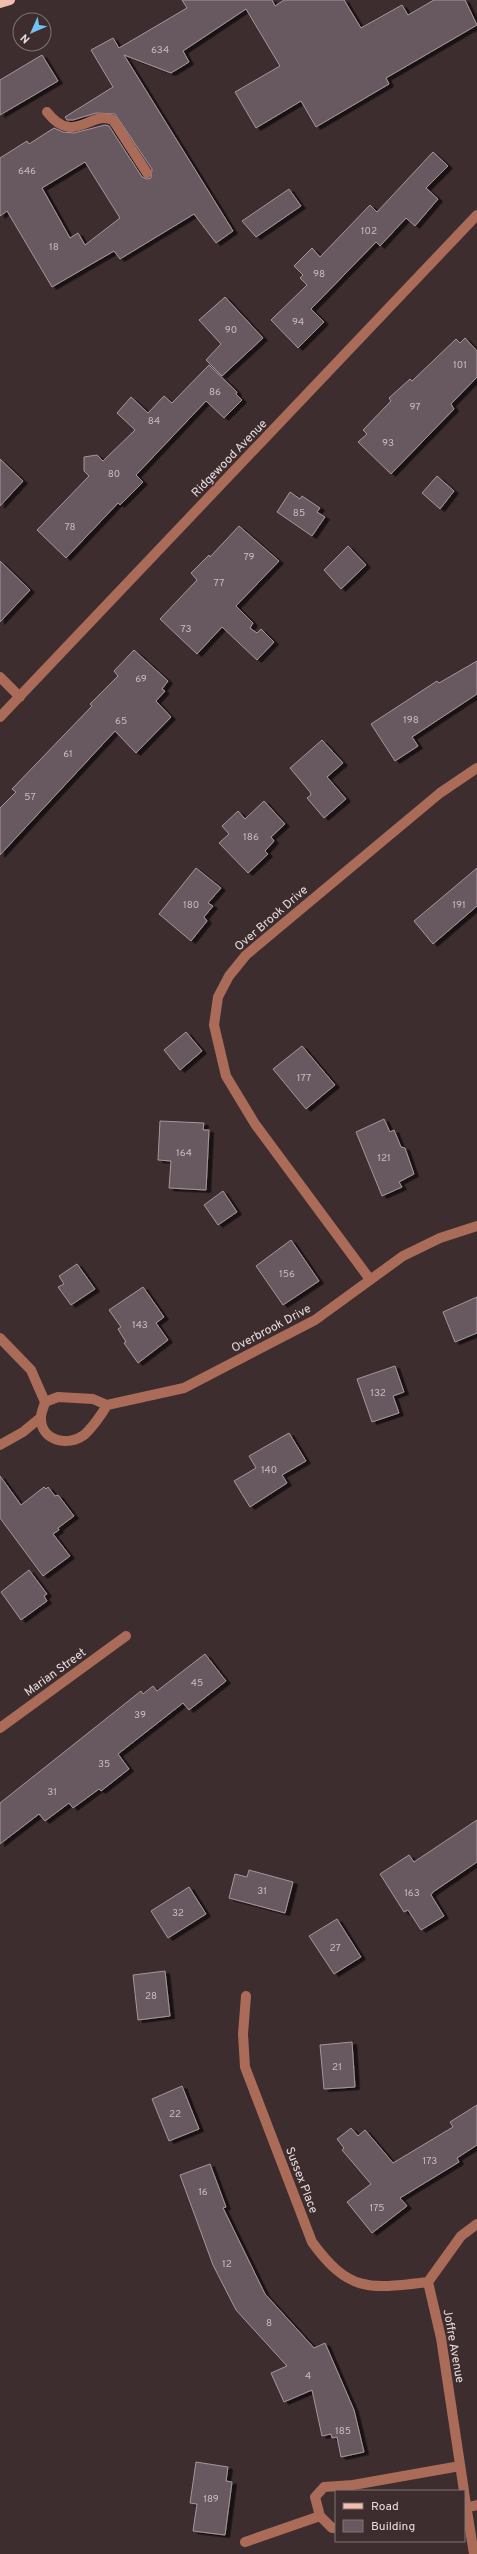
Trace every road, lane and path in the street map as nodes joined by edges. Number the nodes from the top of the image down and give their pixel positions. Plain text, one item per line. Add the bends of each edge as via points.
1 (10, 0) edge
2 (0, 3) edge
3 (47, 112) dead end
4 (147, 174) dead end
5 (477, 215) edge
6 (0, 677) edge
7 (20, 696) junction
8 (0, 717) edge
9 (477, 768) edge
10 (477, 1226) edge
11 (369, 1278) junction
12 (0, 1338) edge
13 (45, 1402) junction
14 (107, 1405) junction
15 (40, 1418) junction
16 (0, 1445) edge
17 (126, 1636) dead end
18 (0, 1728) edge
19 (246, 1996) dead end
20 (477, 2224) edge
21 (428, 2282) junction
22 (460, 2466) junction
23 (464, 2490) edge
24 (477, 2505) edge
25 (465, 2508) edge
26 (320, 2516) junction
27 (335, 2528) edge
28 (245, 2542) dead end
29 (474, 2554) edge

1 - 2 main road
3 - 4 street via 56,122 70,127 107,117 113,120
5 - 7 street, Ridgewood Avenue
6 - 7 street
7 - 8 street, Ridgewood Avenue
9 - 11 street, Over Brook Drive via 440,793 246,955 229,976 218,997 214,1025 226,1076 255,1124
10 - 11 street, Overbrook Drive via 440,1238 403,1256
11 - 14 street, Overbrook Drive via 315,1320 184,1388
12 - 13 street via 31,1370
13 - 14 street via 58,1397 74,1397 93,1399
13 - 15 street
14 - 15 street via 84,1434 69,1442 56,1441 45,1432
15 - 16 street via 23,1432
17 - 18 street, Marian Street
19 - 21 street, Sussex Place via 243,2034 245,2067 312,2242 325,2261 344,2278 366,2286
20 - 21 street via 461,2236
21 - 22 street, Joffre Avenue via 441,2338
22 - 23 street, Joffre Avenue
22 - 26 street via 353,2485 324,2487 315,2497
24 - 25 street
25 - 29 street, Joffre Avenue
26 - 27 street
26 - 28 street

